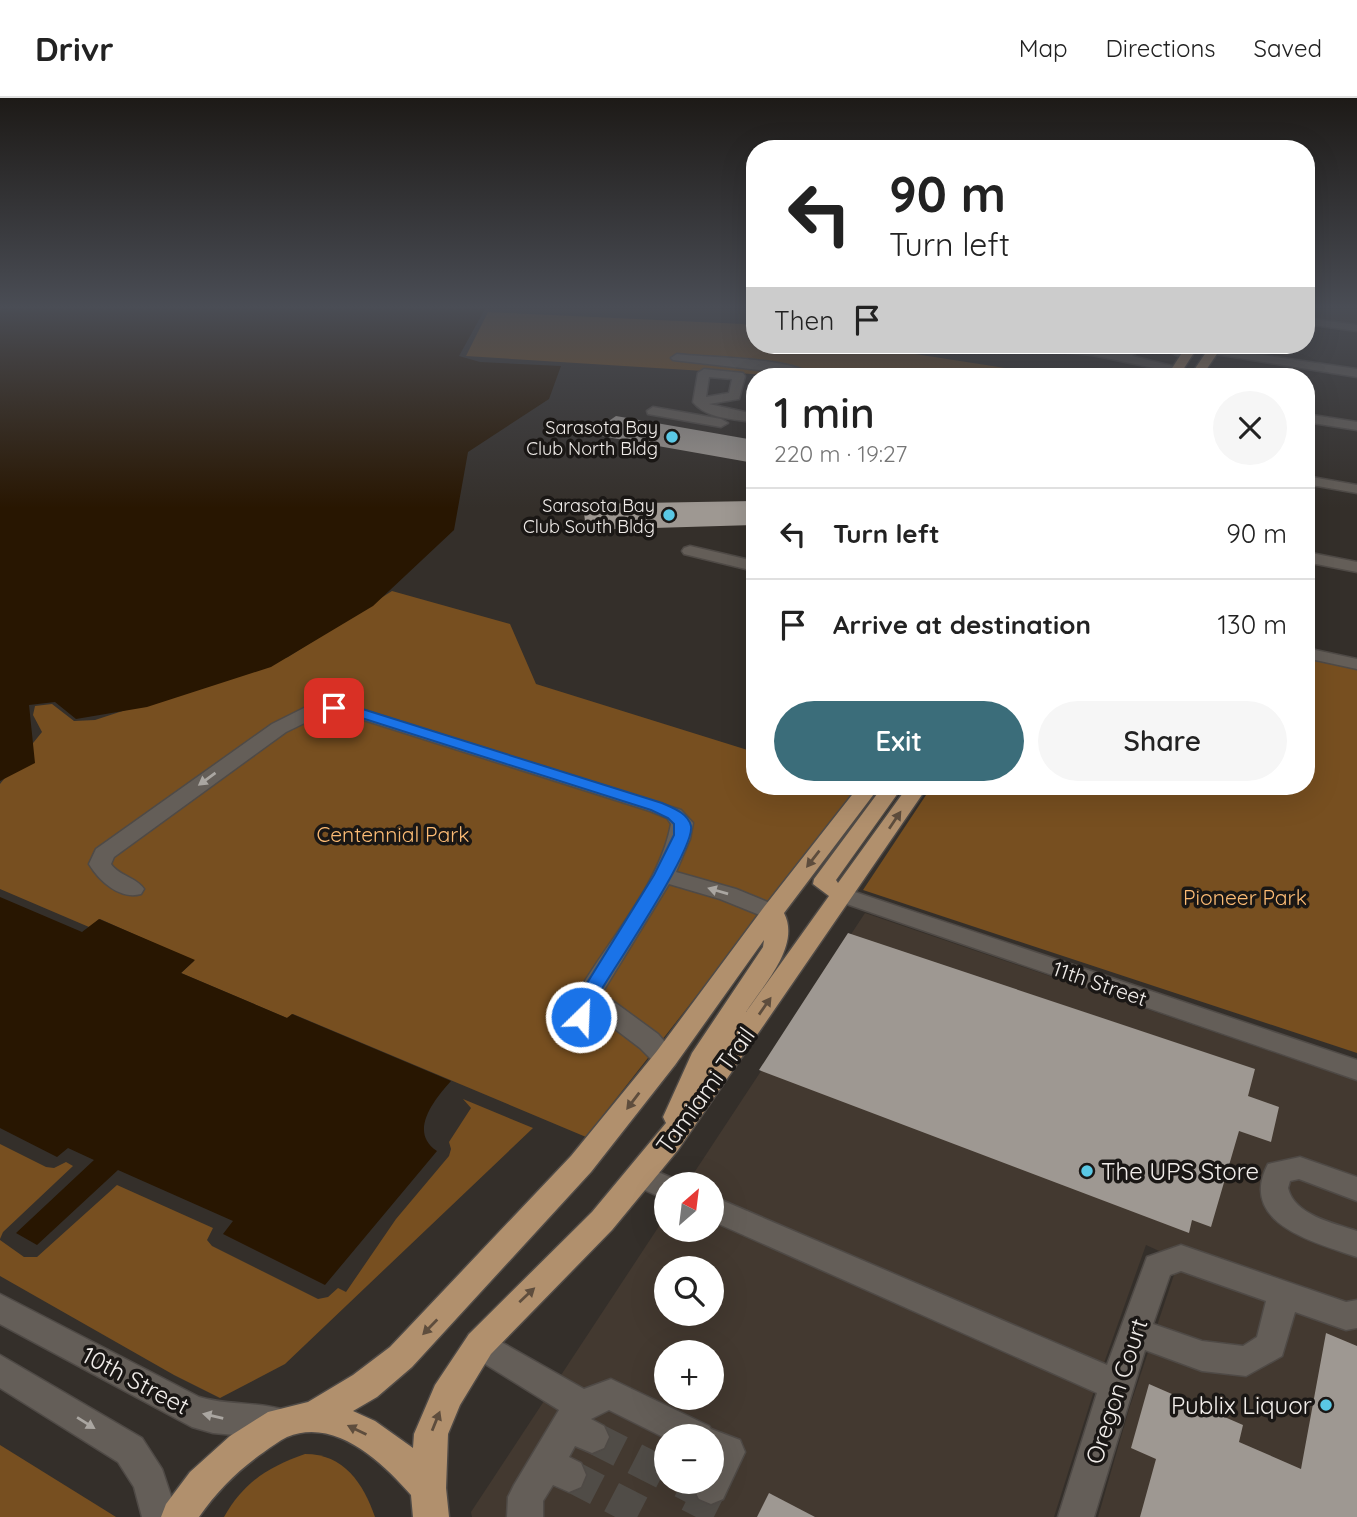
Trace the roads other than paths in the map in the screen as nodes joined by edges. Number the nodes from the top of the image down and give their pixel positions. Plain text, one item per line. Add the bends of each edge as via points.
1 (699, 402) dead end
2 (653, 411) dead end
3 (746, 417) edge
4 (1315, 419) edge
5 (1357, 426) edge
6 (746, 428) edge
7 (1315, 482) edge
8 (1357, 489) edge
9 (690, 551) dead end
10 (1315, 559) edge
11 (746, 564) edge
12 (1357, 568) edge
13 (1315, 655) edge
14 (1357, 664) edge
15 (863, 795) edge
16 (886, 795) edge
17 (912, 795) edge
18 (662, 875) junction
19 (133, 889) dead end
20 (843, 895) junction
21 (772, 912) junction
22 (589, 996) junction
23 (571, 1038) dead end
24 (666, 1058) junction
25 (1357, 1070) edge
26 (668, 1142) junction
27 (658, 1172) edge
28 (654, 1182) edge
29 (1357, 1189) edge
30 (724, 1213) edge
31 (1357, 1244) edge
32 (1283, 1294) junction
33 (0, 1308) edge
34 (1357, 1314) edge
35 (1135, 1332) junction
36 (480, 1344) junction
37 (0, 1370) edge
38 (1116, 1385) junction
39 (296, 1420) junction
40 (581, 1422) junction
41 (671, 1424) edge
42 (429, 1503) edge
43 (160, 1517) edge
44 (179, 1517) edge
45 (524, 1517) edge
46 (1076, 1517) edge

1 - 3 street via 708,410
2 - 6 street
4 - 5 street
7 - 8 street
9 - 11 street
10 - 12 street
13 - 14 street
15 -> 21 main road
16 - 20 main road via 825,879 828,888
20 -> 17 main road, Tamiami Trail
18 -> 19 street via 683,835 682,823 674,814 334,708 303,714 279,728 104,854 100,864 106,874
21 -> 18 street
18 - 22 street
20 - 25 street, 11th Street
26 -> 20 main road, Tamiami Trail
21 - 24 main road
21 - 26 main road via 778,922 775,948 701,1060
22 - 23 street
22 - 24 street
24 -> 39 main road via 581,1164 401,1357 365,1386
26 - 27 main road, Tamiami Trail
36 -> 28 main road, Tamiami Trail via 602,1221
29 - 31 street via 1300,1168 1278,1172 1273,1183 1273,1197 1290,1216
30 - 38 street
32 - 34 street via 1346,1316
32 - 35 street via 1272,1346 1246,1361 1202,1356
32 - 35 street, Oregon Court via 1181,1258 1158,1266
39 -> 33 street, 10th Street via 213,1417 192,1411
35 - 38 street, Oregon Court
36 - 40 street
42 -> 36 main road, Tamiami Trail via 431,1434 447,1396
37 -> 43 street via 130,1450 155,1490
38 - 46 street, Oregon Court
42 -> 39 main road, Tamiami Trail via 405,1462 377,1440 328,1419
39 - 44 main road via 243,1446 215,1469
40 - 41 street via 611,1394
40 - 45 street via 558,1469 526,1497

